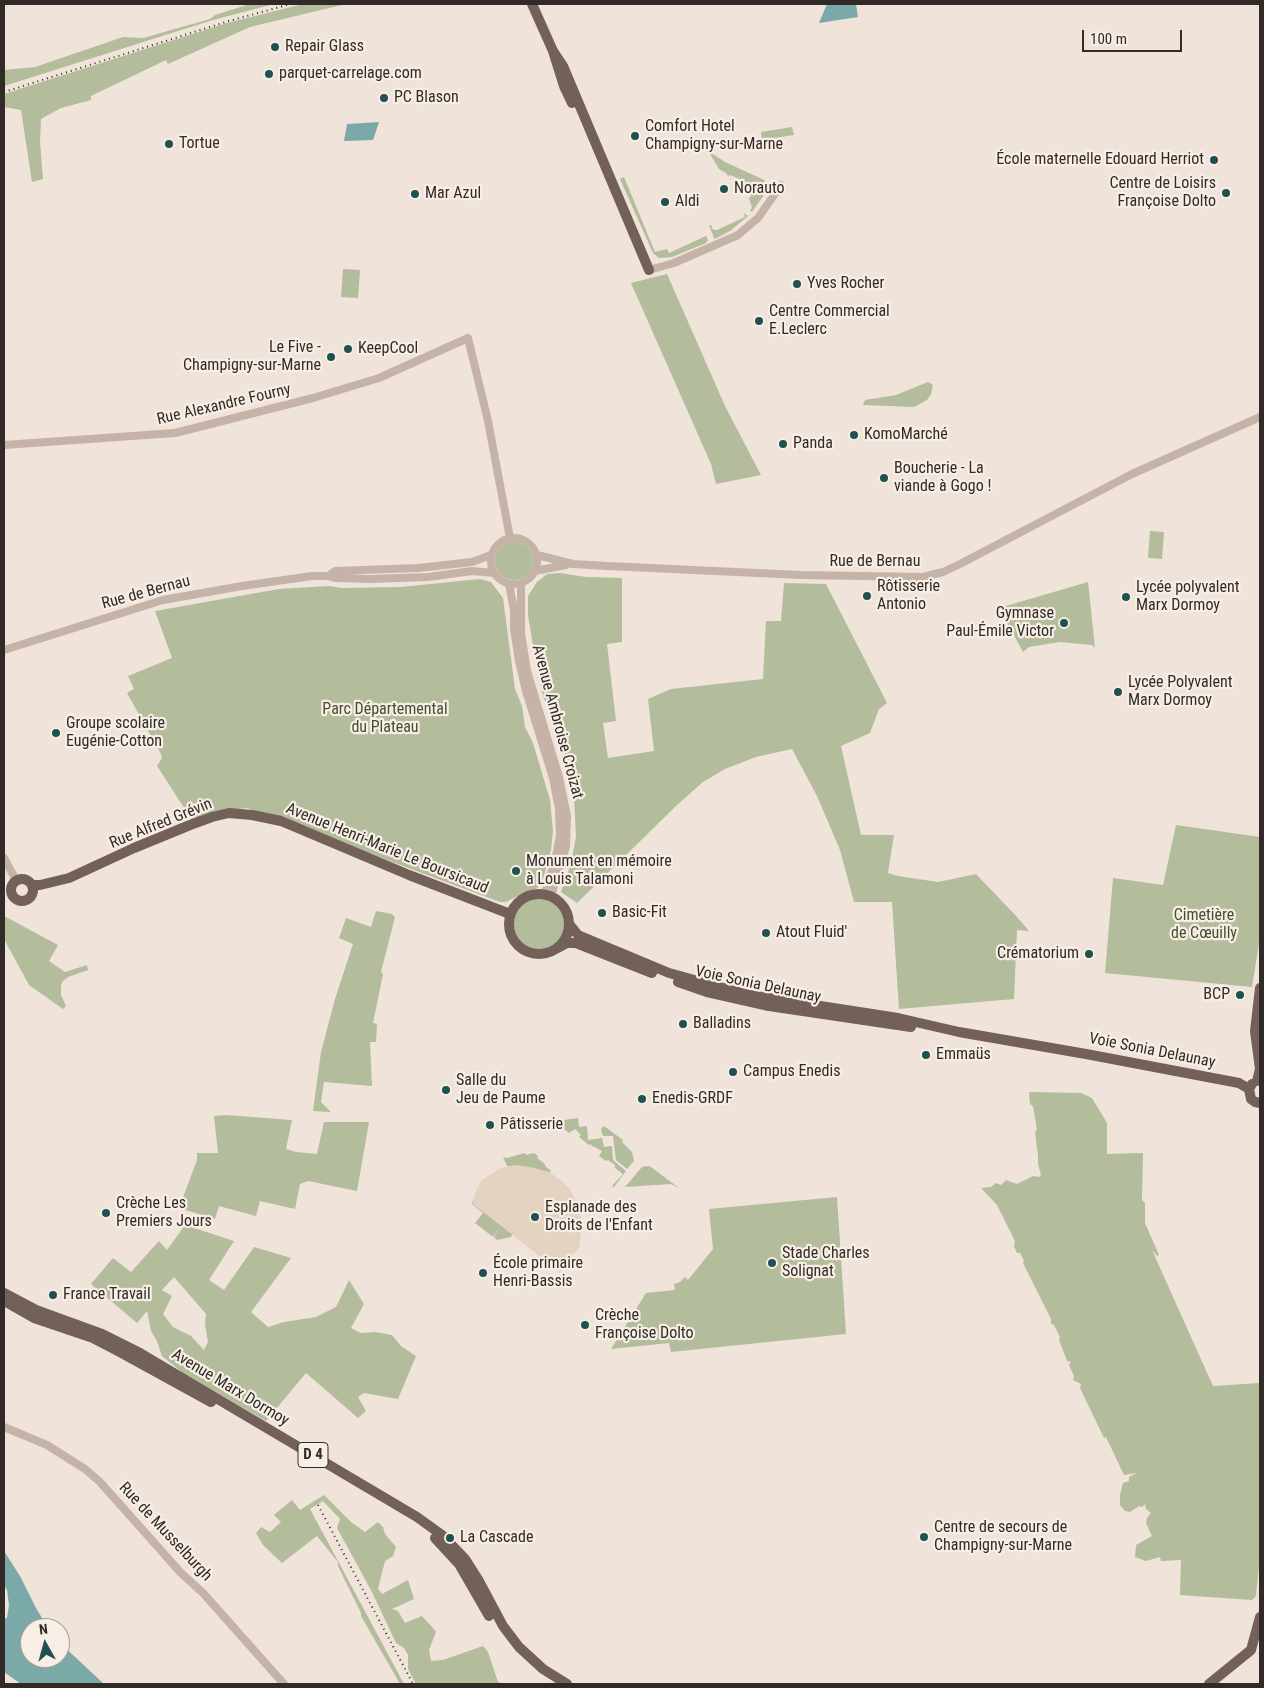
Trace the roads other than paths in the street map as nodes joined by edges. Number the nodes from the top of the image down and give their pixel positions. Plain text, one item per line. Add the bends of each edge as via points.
1 (532, 4) edge
2 (567, 84) junction
3 (580, 114) junction
4 (593, 139) junction
5 (603, 162) junction
6 (781, 185) dead end
7 (649, 270) joint
8 (1260, 417) edge
9 (4, 445) edge
10 (510, 538) junction
11 (491, 555) junction
12 (536, 555) junction
13 (573, 564) junction
14 (535, 571) junction
15 (494, 574) junction
16 (328, 576) junction
17 (521, 583) junction
18 (509, 584) junction
19 (4, 650) edge
20 (252, 815) joint
21 (4, 858) edge
22 (33, 888) junction
23 (11, 890) edge
24 (547, 895) junction
25 (4, 901) edge
26 (510, 914) junction
27 (570, 925) junction
28 (558, 948) junction
29 (1260, 988) edge
30 (1259, 1024) edge
31 (959, 1032) junction
32 (1259, 1082) edge
33 (1249, 1089) junction
34 (1260, 1103) edge
35 (4, 1293) edge
36 (4, 1301) edge
37 (4, 1427) edge
38 (1260, 1617) edge
39 (1260, 1643) edge
40 (1251, 1650) junction
41 (284, 1684) edge
42 (555, 1684) edge
43 (566, 1684) edge
44 (1209, 1684) edge

1 - 2 main road via 563,66
2 - 3 main road
2 - 4 main road
3 - 4 main road
3 - 5 main road via 587,138
4 - 5 main road
5 - 7 main road
6 - 7 street via 758,218 738,235 674,263
8 - 13 street, Rue de Bernau via 1132,474 955,567 923,577 801,575
9 - 10 street, Rue Alexandre Fourny via 175,433 379,378 468,338
10 - 11 street via 498,543
10 - 12 street via 524,540
11 - 15 street
11 - 16 street, Rue de Bernau via 472,562 335,571
12 - 13 street, Rue de Bernau
12 - 14 street
13 - 14 street, Rue de Bernau
14 - 17 street
15 - 16 street, Rue de Bernau via 472,571 369,580
15 - 18 street
16 - 19 street, Rue de Bernau via 284,579 163,600
17 - 18 street
17 - 24 street, Avenue Ambroise Croizat via 521,633 527,671 559,777 567,816 566,847
18 - 24 street, Avenue Ambroise Croizat via 523,676 559,809 560,835
20 - 22 main road, Rue Alfred Grévin via 213,822 62,886
20 - 26 main road, Avenue Henri-Marie Le Boursicaud via 281,821
21 - 23 street
22 - 23 main road, Rue Alfred Grévin via 26,879
22 - 23 main road, Rue Alfred Grévin via 30,898 24,901
23 - 25 main road, Rue Alfred Grévin
24 - 26 main road via 532,894 523,898
24 - 27 main road via 560,902
26 - 28 main road via 510,932 520,948 537,954
27 - 28 main road
27 - 31 main road, Voie Sonia Delaunay via 576,934 586,939 669,973 716,987 898,1018
28 - 31 main road, Voie Sonia Delaunay via 571,942 584,945 701,990 769,1006
29 - 30 main road
30 - 32 main road via 1256,1031
31 - 33 main road, Voie Sonia Delaunay via 1239,1083
32 - 33 main road
33 - 34 main road via 1251,1099
35 - 43 main road, Avenue Marx Dormoy / D 4 via 36,1310 95,1331 140,1353 417,1517 442,1535 465,1559 519,1648
36 - 42 main road, Avenue Marx Dormoy / D 4 via 34,1318 93,1338 128,1355 417,1523 442,1544 458,1564 496,1628 513,1649
37 - 41 street, Rue de Musselburgh via 47,1445 100,1482
38 - 40 main road
39 - 40 street
40 - 44 main road

